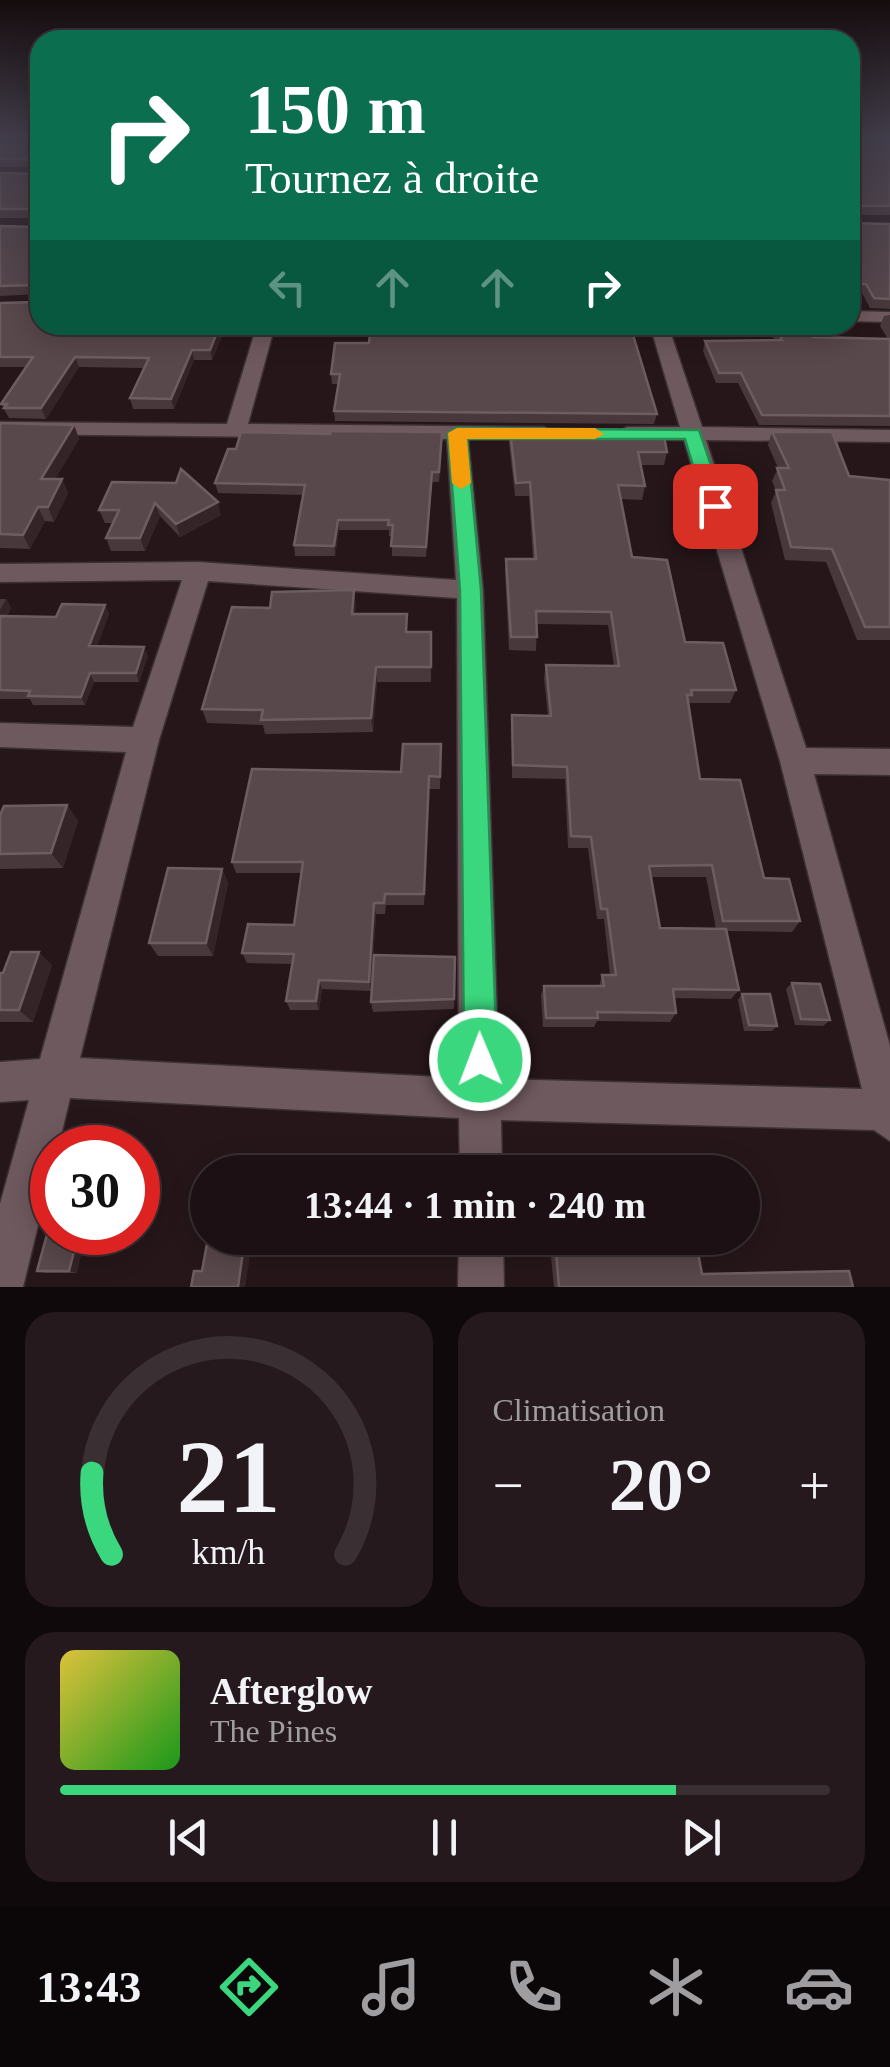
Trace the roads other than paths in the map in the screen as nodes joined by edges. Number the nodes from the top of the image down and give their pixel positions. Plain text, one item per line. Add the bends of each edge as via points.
1 (860, 316) edge
2 (890, 316) edge
3 (263, 335) edge
4 (662, 335) edge
5 (0, 428) edge
6 (236, 428) junction
7 (457, 433) junction
8 (575, 434) edge
9 (614, 434) edge
10 (692, 434) junction
11 (890, 436) edge
12 (198, 571) junction
13 (0, 574) edge
14 (470, 590) junction
15 (0, 735) edge
16 (144, 740) junction
17 (795, 762) junction
18 (890, 762) edge
19 (58, 1077) junction
20 (0, 1082) edge
21 (482, 1099) junction
22 (889, 1113) edge
23 (481, 1155) edge
24 (481, 1255) edge
25 (0, 1287) edge
26 (481, 1287) edge

1 - 2 street
3 - 6 street
4 - 10 street
5 - 6 street
6 - 7 street
7 - 8 street
7 - 14 street
9 - 10 street
10 - 11 street
10 - 17 street
12 - 13 street
12 - 14 street
12 - 16 street
14 - 21 street
15 - 16 street
16 - 19 street
17 - 18 street
17 - 22 street
19 - 20 street
19 - 21 street
19 - 25 street
21 - 22 street
21 - 23 street
24 - 26 street

